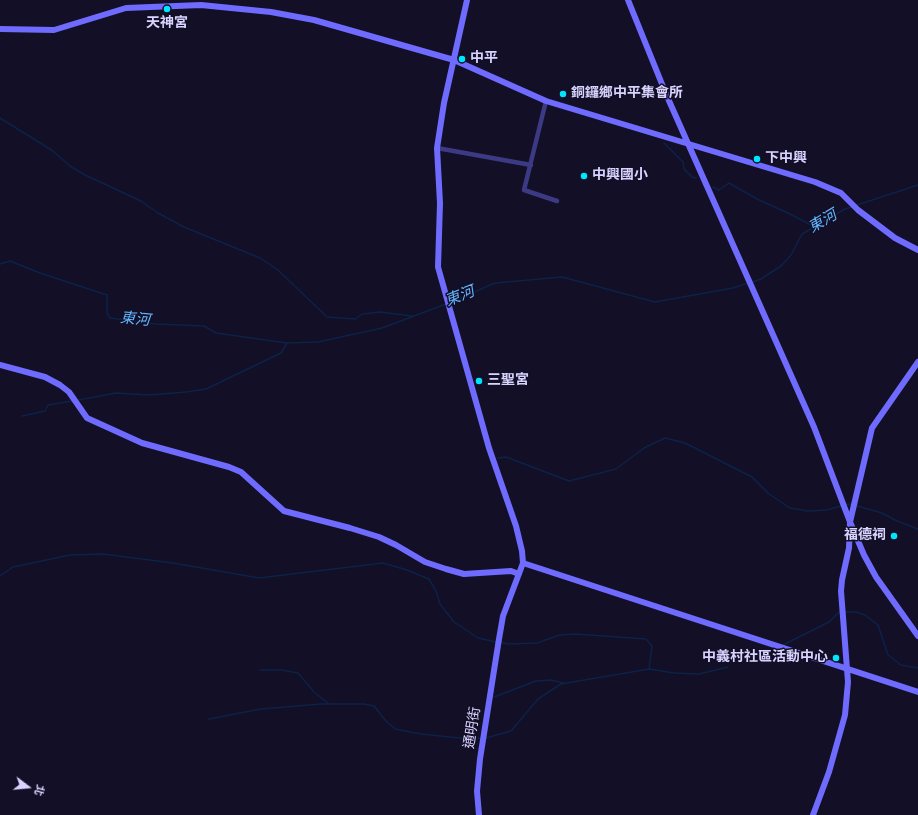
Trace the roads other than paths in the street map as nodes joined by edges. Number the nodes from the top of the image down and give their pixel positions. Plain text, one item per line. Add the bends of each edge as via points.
1 (467, 0) edge
2 (628, 0) edge
3 (0, 29) edge
4 (454, 60) junction
5 (546, 101) junction
6 (688, 143) junction
7 (437, 148) junction
8 (531, 165) junction
9 (557, 201) dead end
10 (918, 250) edge
11 (918, 362) edge
12 (0, 365) edge
13 (850, 522) junction
14 (523, 563) junction
15 (519, 574) junction
16 (918, 636) edge
17 (847, 668) junction
18 (918, 692) edge
19 (479, 815) edge
20 (813, 815) edge

1 - 4 street
2 - 6 street
3 - 4 street via 54,30 126,8 201,5 271,12 314,20
4 - 5 street
4 - 7 street
5 - 6 street
5 - 8 street
6 - 10 street via 815,182 841,193 858,210 895,238
6 - 13 street via 814,427
7 - 8 street
7 - 14 street via 440,203 438,267 490,448 516,526
8 - 9 street via 524,190
11 - 13 street via 872,428
12 - 15 street via 60,385 75,399 87,418 142,443 241,472 284,511 379,537 425,562 446,570 464,574 511,571
13 - 16 street via 876,577
13 - 17 street via 849,548 842,580
14 - 15 street, 通明街
14 - 17 street
15 - 19 street, 通明街 via 503,615 498,642 477,791
17 - 18 street
17 - 20 street via 846,715

